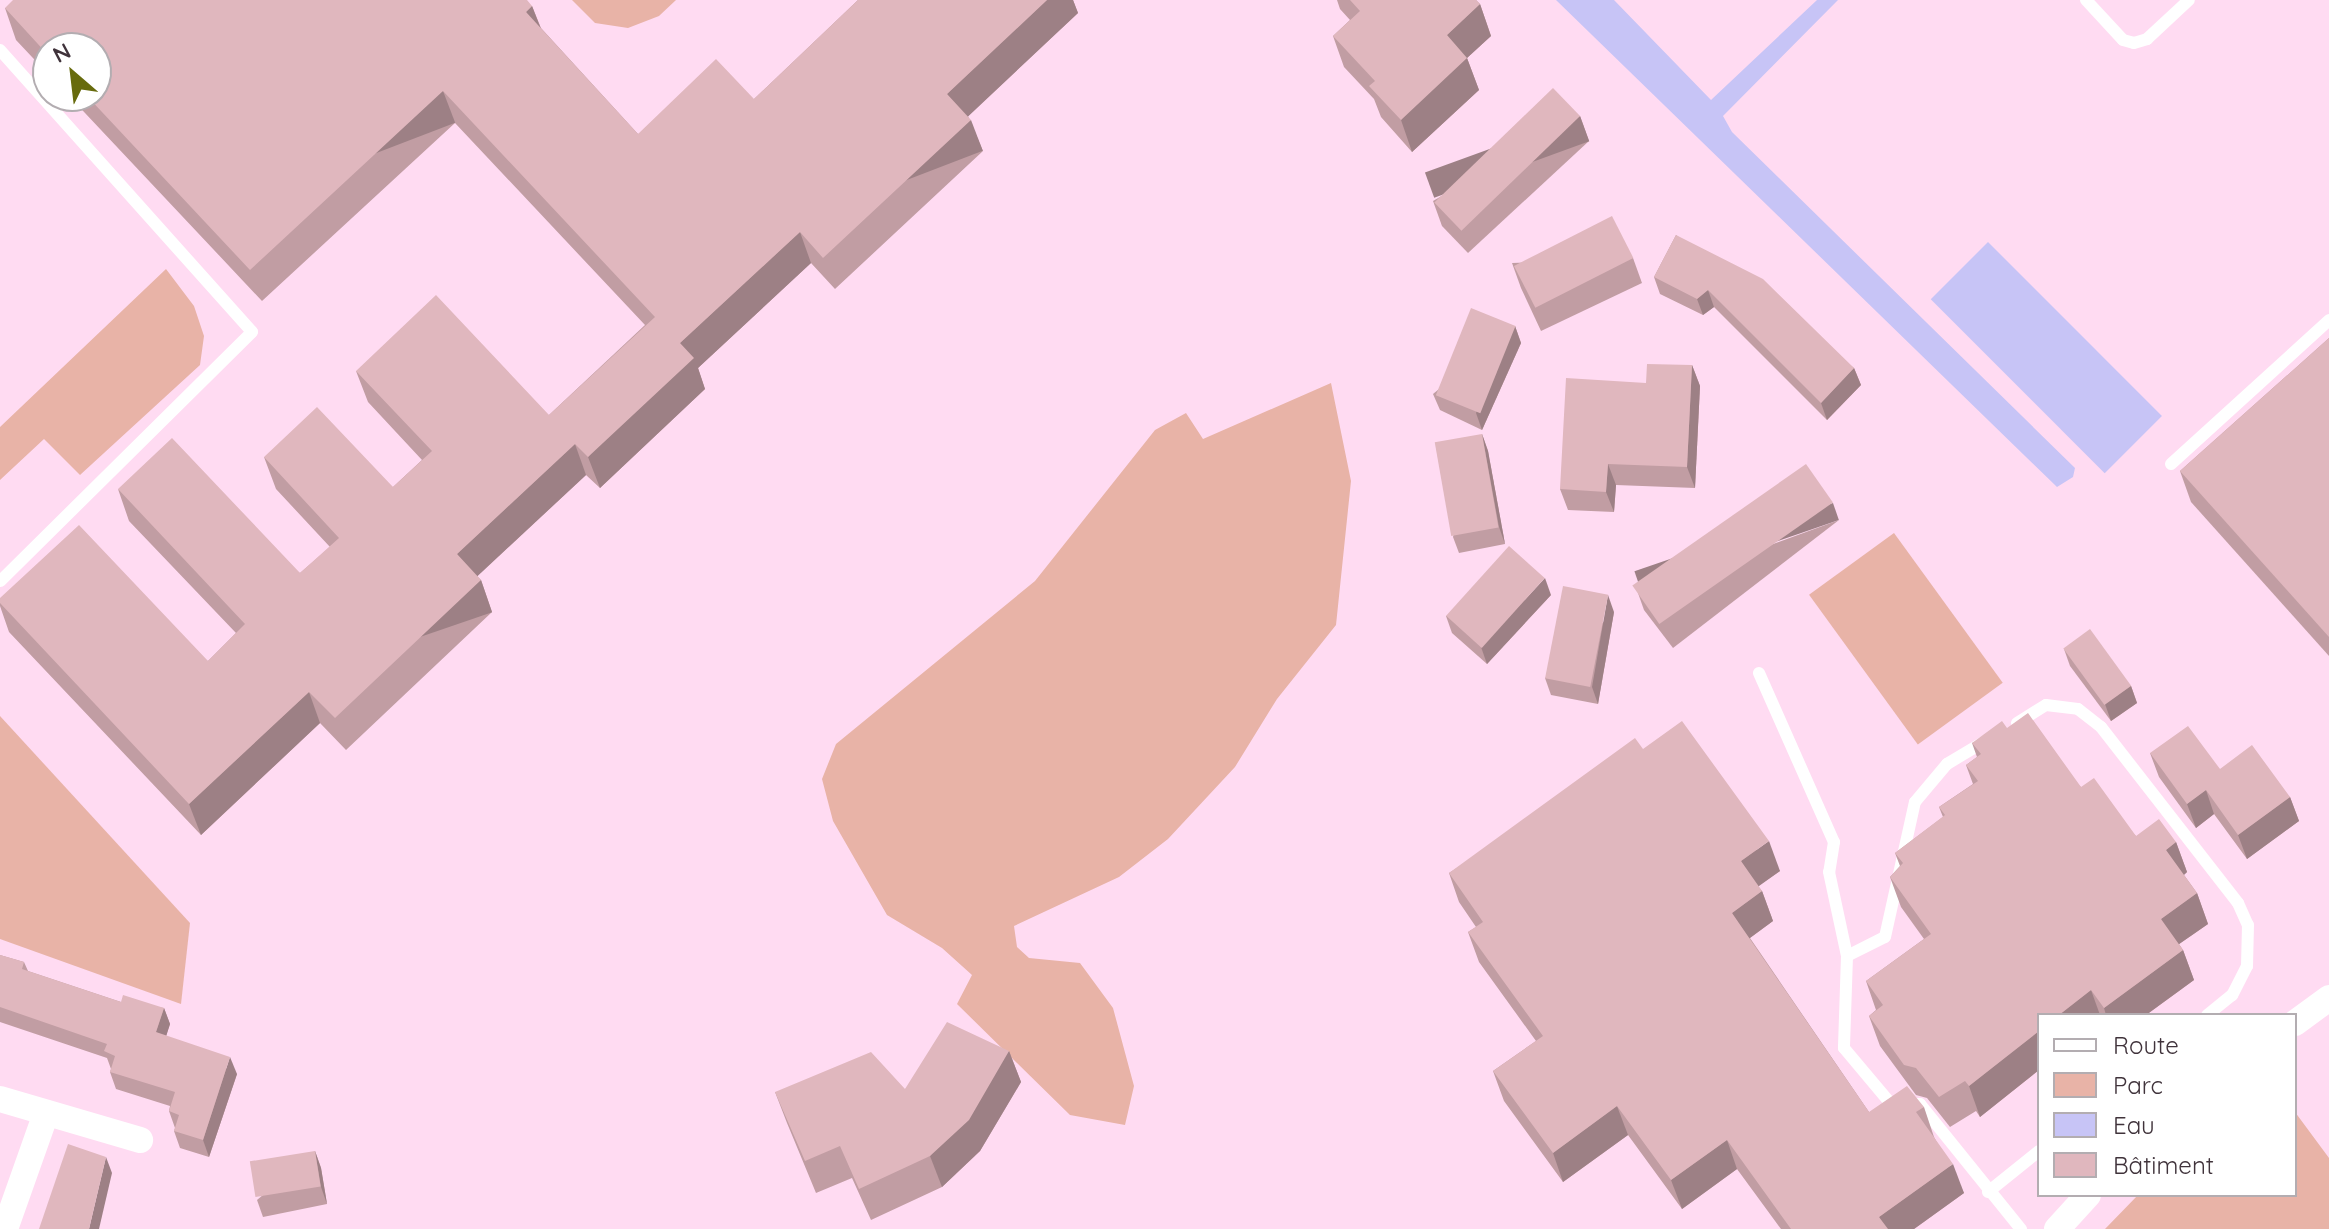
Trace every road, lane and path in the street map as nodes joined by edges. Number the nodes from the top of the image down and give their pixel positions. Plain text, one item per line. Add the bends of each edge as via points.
1 (2086, 0) edge
2 (2189, 0) edge
3 (0, 50) edge
4 (2329, 320) edge
5 (2171, 464) dead end
6 (0, 581) edge
7 (1759, 673) dead end
8 (2009, 727) edge
9 (1997, 735) edge
10 (1847, 956) junction
11 (2329, 998) edge
12 (2210, 1013) edge
13 (2297, 1022) edge
14 (0, 1099) edge
15 (46, 1113) junction
16 (140, 1140) dead end
17 (2037, 1153) edge
18 (1988, 1192) junction
19 (2086, 1197) edge
20 (5, 1229) edge
21 (2021, 1229) edge
22 (2057, 1229) edge

1 - 2 lane via 2123,40 2134,43 2147,39
3 - 6 lane via 252,332
4 - 5 lane
7 - 10 lane via 1834,842 1829,872
8 - 12 lane via 2046,705 2078,709 2101,727 2238,903 2248,925 2247,966 2232,995
9 - 10 lane via 1947,764 1915,802 1885,937
10 - 18 lane via 1844,1048 1891,1104 1920,1104
11 - 13 street
14 - 15 street
15 - 16 street
15 - 20 street
17 - 18 lane
18 - 21 lane
19 - 22 street

